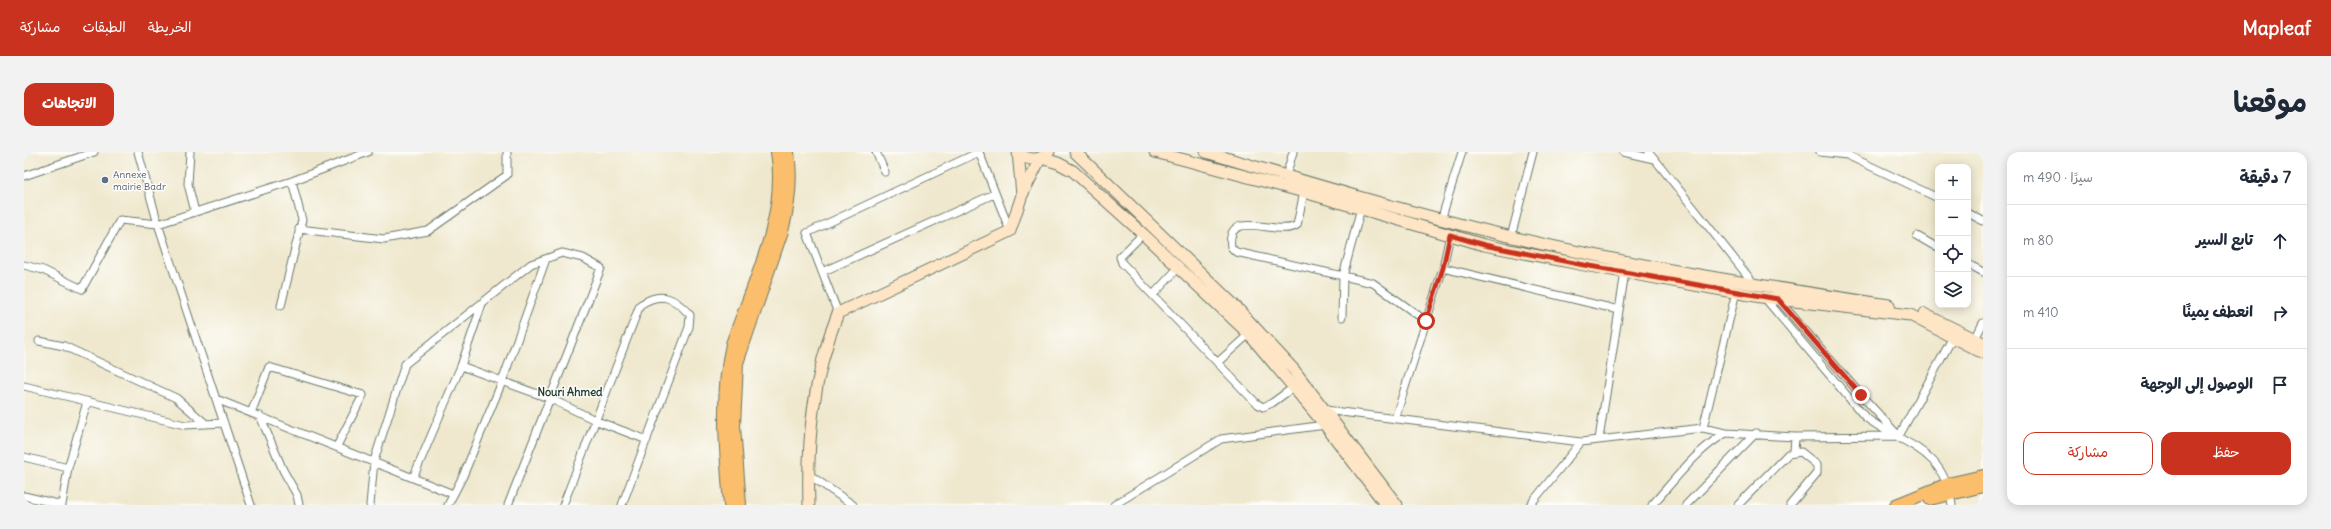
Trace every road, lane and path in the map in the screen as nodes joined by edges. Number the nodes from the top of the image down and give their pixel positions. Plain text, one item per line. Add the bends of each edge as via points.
1 (94, 152) edge
2 (138, 152) edge
3 (190, 152) edge
4 (368, 152) edge
5 (507, 152) edge
6 (777, 152) edge
7 (788, 152) edge
8 (876, 152) edge
9 (979, 152) edge
10 (1018, 152) edge
11 (1074, 152) edge
12 (1155, 152) edge
13 (1206, 152) edge
14 (1293, 152) edge
15 (1462, 152) edge
16 (1533, 152) edge
17 (1623, 152) edge
18 (1649, 152) edge
19 (1820, 152) edge
20 (1044, 156) edge
21 (1654, 159) junction
22 (885, 172) dead end
23 (24, 176) edge
24 (1286, 176) junction
25 (292, 181) junction
26 (1304, 192) junction
27 (994, 194) junction
28 (1022, 195) junction
29 (1935, 197) edge
30 (1361, 208) junction
31 (195, 212) junction
32 (1971, 215) edge
33 (1441, 220) junction
34 (1983, 221) edge
35 (158, 224) junction
36 (300, 229) junction
37 (1010, 231) junction
38 (1143, 234) junction
39 (1450, 235) junction
40 (1917, 236) dead end
41 (1510, 237) junction
42 (1935, 246) edge
43 (546, 259) junction
44 (24, 265) edge
45 (1971, 266) edge
46 (1179, 267) junction
47 (1443, 268) junction
48 (822, 272) junction
49 (1625, 272) junction
50 (1983, 272) edge
51 (1343, 276) junction
52 (1756, 286) junction
53 (1736, 292) junction
54 (1153, 295) junction
55 (1764, 297) junction
56 (1778, 299) junction
57 (482, 302) junction
58 (280, 306) dead end
59 (1619, 310) junction
60 (838, 314) junction
61 (1342, 317) dead end
62 (1426, 321) junction
63 (1983, 323) edge
64 (1250, 334) junction
65 (1953, 337) junction
66 (39, 341) dead end
67 (1979, 341) edge
68 (1983, 353) edge
69 (1218, 362) junction
70 (461, 366) junction
71 (502, 382) junction
72 (24, 386) edge
73 (1294, 387) junction
74 (216, 399) junction
75 (551, 399) junction
76 (87, 402) junction
77 (1325, 410) junction
78 (251, 413) junction
79 (260, 416) junction
80 (1395, 419) junction
81 (597, 421) junction
82 (224, 423) junction
83 (206, 424) junction
84 (1325, 425) junction
85 (1703, 428) junction
86 (1726, 433) junction
87 (1756, 433) junction
88 (1899, 436) junction
89 (1795, 437) junction
90 (1599, 439) junction
91 (647, 440) junction
92 (1581, 442) junction
93 (337, 446) junction
94 (1794, 452) junction
95 (24, 457) edge
96 (374, 461) junction
97 (68, 468) junction
98 (808, 474) junction
99 (1983, 476) edge
100 (413, 478) junction
101 (1983, 486) edge
102 (1949, 488) junction
103 (453, 494) junction
104 (24, 496) edge
105 (369, 504) edge
106 (62, 505) edge
107 (252, 505) edge
108 (299, 505) edge
109 (448, 505) edge
110 (508, 505) edge
111 (564, 505) edge
112 (622, 505) edge
113 (730, 505) edge
114 (740, 505) edge
115 (809, 505) edge
116 (853, 505) edge
117 (1114, 505) edge
118 (1386, 505) edge
119 (1398, 505) edge
120 (1530, 505) edge
121 (1652, 505) edge
122 (1686, 505) edge
123 (1738, 505) edge
124 (1790, 505) edge
125 (1896, 505) edge
126 (1916, 505) edge
127 (1952, 505) edge

1 - 23 street
2 - 35 street
3 - 31 street via 188,184
4 - 25 street
5 - 36 street via 506,175 428,231 384,239
6 - 113 main road via 780,180 776,217 727,364 724,418
7 - 114 main road via 788,211 736,363 734,426
8 - 22 street
9 - 27 street
9 - 48 street via 807,233
10 - 20 main road via 1030,160
10 - 28 main road
11 - 77 main road via 1235,306 1294,370
12 - 26 main road
13 - 24 main road
14 - 24 street
15 - 33 street
16 - 41 street
17 - 21 street
18 - 21 street
19 - 29 street via 1847,155
20 - 28 main road
20 - 38 main road via 1073,171
21 - 52 street
24 - 33 main road
25 - 31 street
25 - 36 street via 302,220
26 - 30 main road
26 - 51 street via 1297,225 1286,230 1246,224 1236,229 1231,236 1231,247 1236,252
27 - 37 street
27 - 48 street
28 - 37 main road
30 - 39 main road
30 - 51 street
31 - 35 street
32 - 34 street
33 - 41 main road
35 - 44 street via 120,220 82,289 43,270
35 - 74 street
36 - 58 street
37 - 60 main road
38 - 46 main road
38 - 54 street via 1120,257 1127,270
39 - 47 street
39 - 49 main road via 1484,245
40 - 42 street
41 - 52 main road
43 - 57 street via 531,264
43 - 71 street
43 - 75 street via 562,253 583,258 601,268
45 - 50 street
46 - 54 street
46 - 64 main road
47 - 59 street
47 - 62 street
48 - 60 street
49 - 53 main road
49 - 59 street
51 - 61 street
51 - 62 street via 1373,283
52 - 55 street
52 - 56 street
52 - 67 main road via 1913,308
53 - 55 main road
53 - 85 street
54 - 69 street
55 - 56 main road
55 - 88 street via 1865,416
56 - 65 main road via 1910,315
56 - 88 street
57 - 70 street
57 - 96 street via 405,364
59 - 90 street
60 - 98 main road via 825,346 812,408
62 - 80 street
63 - 67 street
64 - 69 street
64 - 73 main road
65 - 68 main road
65 - 88 street
66 - 83 street via 64,346 176,398
69 - 73 street via 1263,407 1272,404
70 - 71 street
70 - 100 street
71 - 75 street
71 - 103 street
72 - 76 street
73 - 84 main road
74 - 78 street
74 - 82 street
75 - 81 street
75 - 110 street
76 - 83 street via 185,425
76 - 97 street
77 - 80 street
77 - 119 main road
78 - 79 street
78 - 93 street via 269,367 363,395
79 - 93 street
79 - 108 street via 283,470 297,495
80 - 92 street
81 - 91 street
81 - 91 street via 640,305 650,298 660,296 679,302 690,315 689,327
81 - 111 street
82 - 83 street
82 - 107 street
84 - 117 street via 1221,439
84 - 118 main road
85 - 86 street
85 - 90 street
86 - 87 street
86 - 121 street via 1716,438
87 - 89 street
87 - 122 street
88 - 89 street
88 - 102 street via 1940,468
89 - 94 street
90 - 92 street
91 - 112 street
92 - 120 street
93 - 96 street
94 - 123 street via 1788,454
94 - 124 street via 1801,452 1817,465 1817,473
95 - 97 street
96 - 100 street
96 - 105 street
97 - 106 street
98 - 115 main road
98 - 116 street
99 - 102 main road
100 - 103 street
101 - 102 main road
102 - 125 main road
102 - 126 main road
102 - 127 street
103 - 109 street
104 - 106 street

